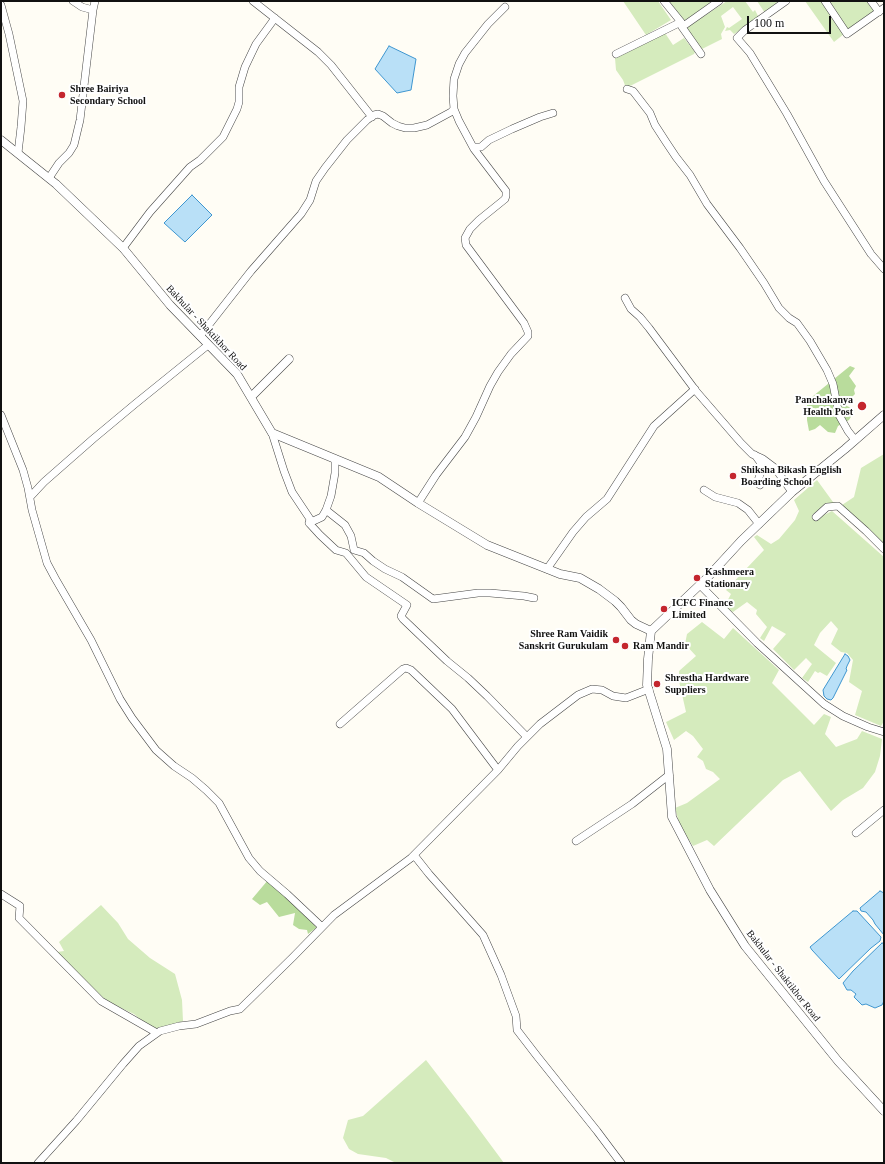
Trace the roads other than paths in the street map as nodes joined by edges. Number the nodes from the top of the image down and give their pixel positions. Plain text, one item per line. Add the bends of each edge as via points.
1 (73, 1) edge
2 (95, 1) edge
3 (253, 1) edge
4 (664, 1) edge
5 (719, 1) edge
6 (786, 1) edge
7 (824, 1) edge
8 (871, 1) edge
9 (1, 5) edge
10 (505, 7) dead end
11 (93, 10) junction
12 (881, 10) edge
13 (275, 18) junction
14 (682, 24) junction
15 (616, 54) dead end
16 (701, 54) dead end
17 (627, 90) dead end
18 (454, 109) junction
19 (553, 113) dead end
20 (372, 117) junction
21 (1, 140) edge
22 (473, 147) junction
23 (18, 153) junction
24 (48, 178) junction
25 (123, 248) junction
26 (884, 269) edge
27 (625, 298) dead end
28 (200, 336) junction
29 (208, 345) junction
30 (289, 359) dead end
31 (695, 389) junction
32 (251, 397) junction
33 (1, 415) edge
34 (884, 415) edge
35 (272, 433) junction
36 (856, 440) junction
37 (755, 455) junction
38 (335, 459) junction
39 (760, 486) dead end
40 (704, 490) dead end
41 (792, 492) junction
42 (30, 497) junction
43 (418, 503) junction
44 (326, 510) junction
45 (816, 517) dead end
46 (309, 523) junction
47 (759, 524) junction
48 (884, 549) edge
49 (547, 569) junction
50 (700, 585) junction
51 (534, 598) dead end
52 (651, 631) junction
53 (648, 689) junction
54 (340, 724) dead end
55 (884, 732) edge
56 (527, 737) junction
57 (498, 770) junction
58 (669, 775) junction
59 (884, 810) edge
60 (856, 833) dead end
61 (576, 841) dead end
62 (414, 855) junction
63 (1, 894) edge
64 (322, 927) junction
65 (156, 1033) junction
66 (884, 1111) edge
67 (38, 1163) edge
68 (621, 1163) edge

1 - 11 street
2 - 11 street
3 - 13 street
4 - 14 street
5 - 14 street
6 - 26 street via 737,38 787,114 824,181 871,254
7 - 12 street via 847,34
8 - 12 street
9 - 23 street via 23,101
10 - 18 street via 477,37 459,64 454,79
11 - 24 street via 80,120 74,145
13 - 20 street via 331,65
13 - 25 street via 256,44 245,67 239,87 237,109 223,137 190,167 150,212
14 - 15 street
14 - 16 street
17 - 36 street via 633,91 650,113 655,125 706,204 740,248 778,308 797,323 810,341 833,384 839,415
18 - 20 street via 428,125 414,128 398,126 378,114
18 - 22 street
19 - 22 street via 512,129 489,140 481,147
20 - 28 street via 337,151 316,181 310,200 300,214
21 - 23 street, Bakhular - Shaktikhor Road
22 - 43 street via 506,190 506,196 470,229 465,238 466,245 524,323 528,336 498,372 465,437 436,474
23 - 24 street, Bakhular - Shaktikhor Road
24 - 25 street, Bakhular - Shaktikhor Road
25 - 28 street, Bakhular - Shaktikhor Road via 170,305
27 - 31 street
28 - 29 street, Bakhular - Shaktikhor Road
29 - 32 street, Bakhular - Shaktikhor Road via 237,374
29 - 42 street via 93,439
30 - 32 street
31 - 37 street via 741,443
31 - 49 street via 654,426 607,499 582,522
32 - 35 street, Bakhular - Shaktikhor Road
33 - 42 street via 23,470
34 - 36 street
35 - 38 street
35 - 46 street via 289,485 310,519
36 - 41 street
37 - 39 street via 761,467 758,483
37 - 41 street via 775,468
38 - 43 street via 379,477
38 - 44 street via 331,496
40 - 47 street via 714,497 738,503 748,510
41 - 47 street
42 - 64 street via 50,568 132,718 156,750 202,786 219,803 249,858 260,872
43 - 49 street via 487,545
44 - 46 street via 322,517
44 - 51 street via 345,525 354,550 364,553 433,599 478,593
45 - 48 street via 827,507 838,506
46 - 56 street via 336,550 346,553 366,577 407,605 403,619 487,696
47 - 50 street
49 - 52 street via 580,578 599,589 621,607 631,620
50 - 52 street
50 - 55 street via 757,643 824,704 843,716
52 - 53 street, Bakhular - Shaktikhor Road
53 - 56 street via 626,698 592,689 578,695
53 - 58 street, Bakhular - Shaktikhor Road via 667,749
54 - 57 street via 406,668 452,709
56 - 57 street
57 - 62 street
58 - 61 street via 632,804
58 - 66 street, Bakhular - Shaktikhor Road via 672,817 710,890 744,946 838,1061
59 - 60 street
62 - 64 street via 334,915
62 - 68 street via 483,935 516,1016 517,1030
63 - 65 street via 20,906 19,918 102,1001
64 - 65 street via 240,1009 196,1024
65 - 67 street via 123,1064

